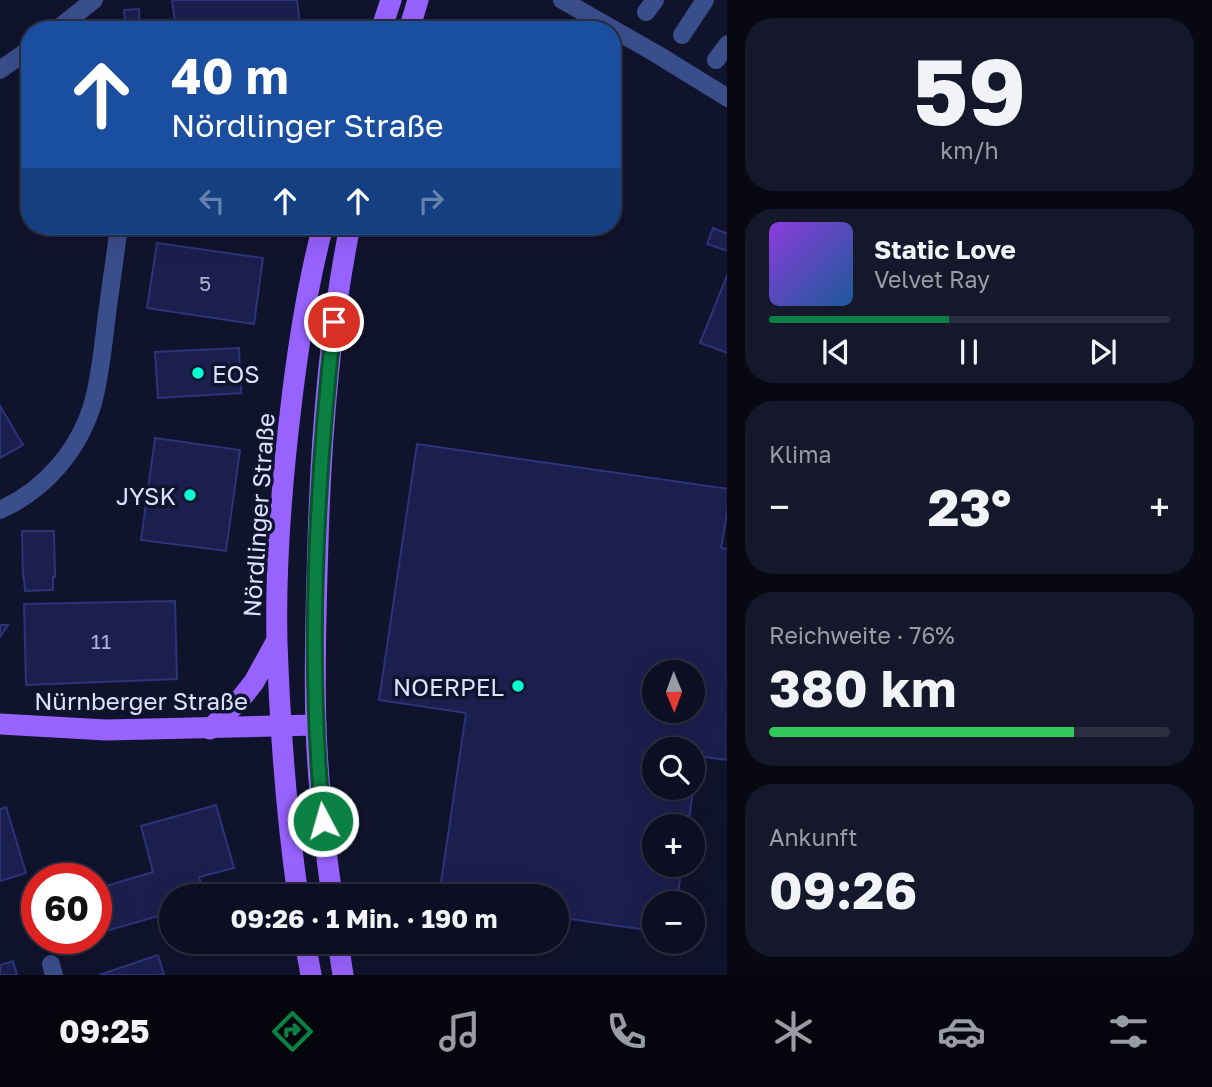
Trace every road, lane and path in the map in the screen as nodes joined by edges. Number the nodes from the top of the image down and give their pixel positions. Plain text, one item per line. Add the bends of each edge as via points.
1 (93, 0) edge
2 (391, 0) edge
3 (418, 0) edge
4 (562, 0) edge
5 (705, 0) edge
6 (78, 21) edge
7 (384, 21) edge
8 (412, 21) edge
9 (599, 21) edge
10 (621, 34) edge
11 (682, 35) dead end
12 (727, 44) edge
13 (21, 55) edge
14 (716, 60) dead end
15 (0, 70) edge
16 (727, 98) edge
17 (118, 235) edge
18 (320, 235) edge
19 (348, 235) edge
20 (0, 510) edge
21 (277, 640) junction
22 (0, 724) edge
23 (316, 725) junction
24 (282, 727) junction
25 (210, 729) junction
26 (297, 884) edge
27 (331, 884) edge
28 (307, 954) edge
29 (340, 954) edge
30 (311, 975) edge
31 (343, 975) edge

1 - 6 street
2 - 7 main road
3 - 8 main road
4 - 9 street
5 - 11 street
10 - 16 street
12 - 14 street
13 - 15 street
17 - 20 street via 99,373 86,421 47,479
18 - 21 main road, Nördlinger Straße via 297,358 285,455
19 - 23 main road via 320,472
21 - 24 main road, Nördlinger Straße
21 - 25 main road via 254,682
22 - 25 main road, Nürnberger Straße
23 - 24 main road, Nürnberger Straße
23 - 27 main road
24 - 25 main road, Nürnberger Straße
24 - 26 main road, Nördlinger Straße
28 - 30 main road
29 - 31 main road

